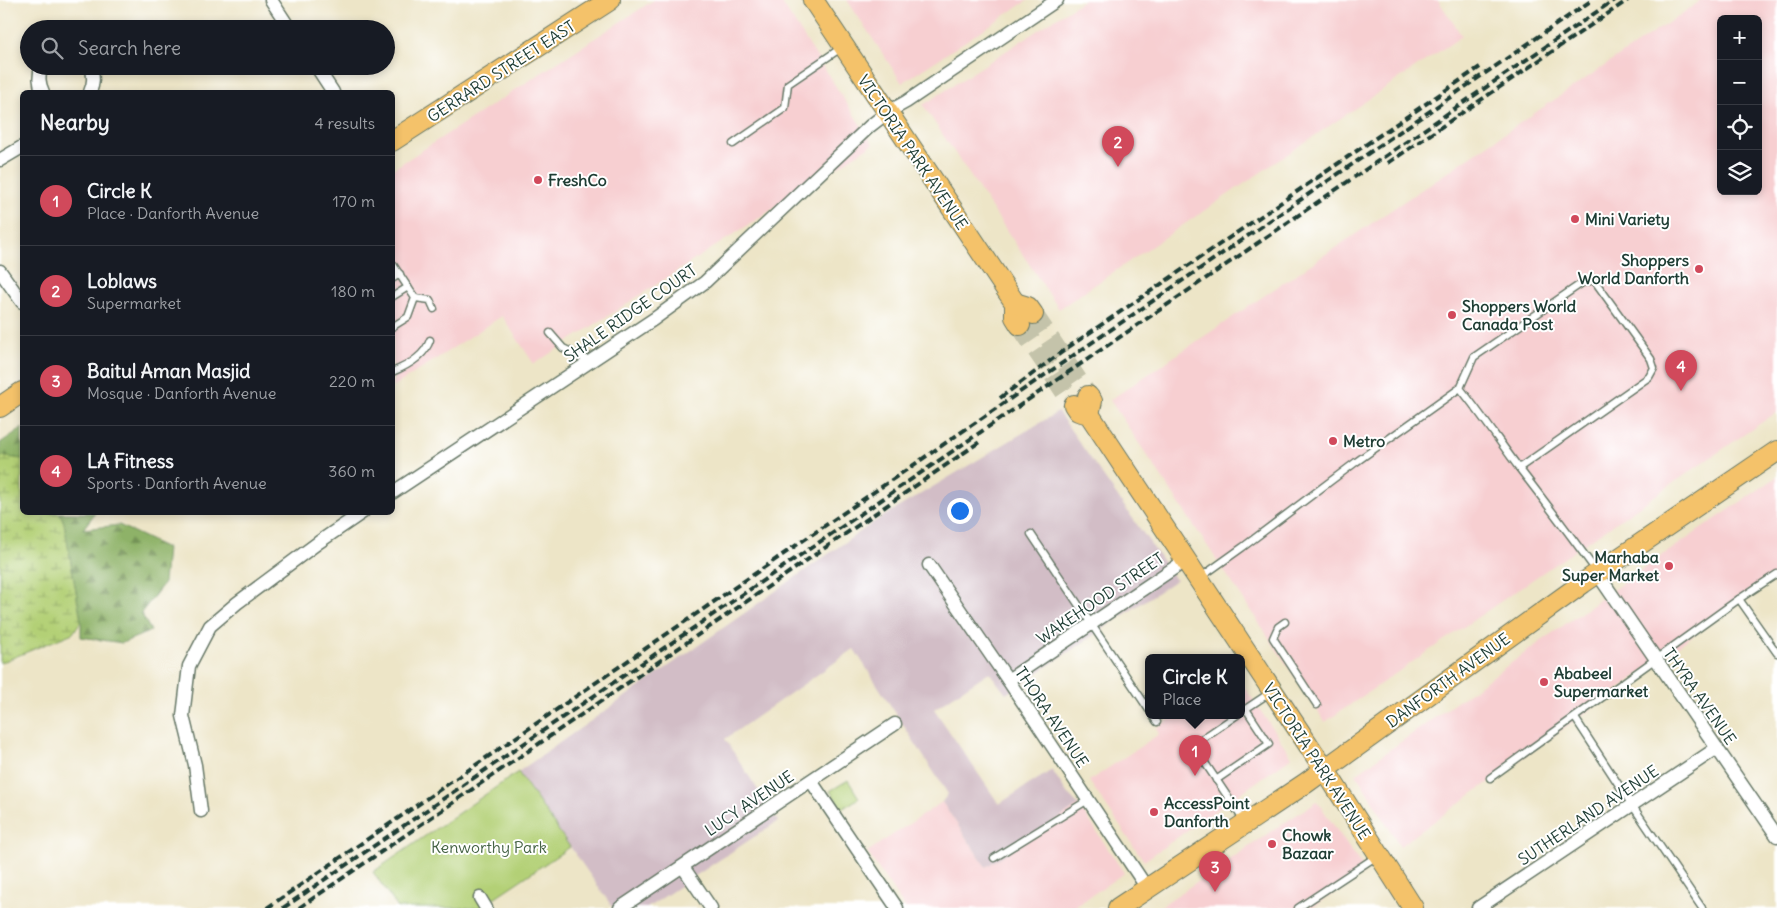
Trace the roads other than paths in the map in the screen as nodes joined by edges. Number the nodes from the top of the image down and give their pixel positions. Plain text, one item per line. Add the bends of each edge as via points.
1 (271, 0) edge
2 (610, 0) edge
3 (813, 0) edge
4 (1057, 0) edge
5 (284, 20) edge
6 (843, 46) junction
7 (40, 75) edge
8 (93, 75) edge
9 (322, 75) edge
10 (95, 89) edge
11 (42, 90) edge
12 (332, 90) edge
13 (888, 112) junction
14 (395, 139) edge
15 (734, 144) dead end
16 (20, 147) edge
17 (0, 160) edge
18 (395, 268) edge
19 (0, 271) edge
20 (400, 274) junction
21 (395, 277) edge
22 (408, 287) junction
23 (395, 295) edge
24 (415, 298) junction
25 (20, 299) edge
26 (434, 309) dead end
27 (1027, 319) tunnel mouth
28 (395, 325) edge
29 (550, 333) dead end
30 (430, 340) dead end
31 (590, 361) junction
32 (395, 370) edge
33 (1460, 388) junction
34 (20, 393) edge
35 (1084, 405) tunnel mouth
36 (0, 407) edge
37 (1775, 457) edge
38 (1519, 468) junction
39 (395, 490) edge
40 (359, 515) edge
41 (1031, 534) dead end
42 (1186, 560) junction
43 (929, 566) dead end
44 (1597, 573) junction
45 (1777, 574) edge
46 (1198, 579) junction
47 (1739, 599) junction
48 (1284, 622) dead end
49 (1092, 623) junction
50 (1777, 653) edge
51 (1656, 660) junction
52 (1008, 680) junction
53 (1272, 691) junction
54 (1145, 704) edge
55 (1317, 705) dead end
56 (1245, 709) edge
57 (1245, 711) edge
58 (1575, 718) junction
59 (1155, 719) edge
60 (1234, 719) edge
61 (1157, 722) dead end
62 (895, 724) dead end
63 (1248, 748) dead end
64 (1717, 748) junction
65 (1253, 755) junction
66 (1230, 761) dead end
67 (1234, 768) junction
68 (1325, 770) junction
69 (1490, 778) dead end
70 (1216, 780) junction
71 (811, 781) junction
72 (1088, 800) junction
73 (1632, 805) junction
74 (201, 811) dead end
75 (1245, 823) junction
76 (1777, 836) edge
77 (1378, 855) junction
78 (994, 858) dead end
79 (683, 866) junction
80 (1147, 888) junction
81 (620, 908) edge
82 (711, 908) edge
83 (897, 908) edge
84 (1118, 908) edge
85 (1298, 908) edge
86 (1413, 908) edge
87 (1478, 908) edge
88 (1702, 908) edge

1 - 5 street
2 - 14 main road, GERRARD STREET EAST
3 - 6 main road, VICTORIA PARK AVENUE
4 - 13 street, SHALE RIDGE COURT
6 - 13 main road, VICTORIA PARK AVENUE
6 - 15 lane via 788,84 785,108
7 - 11 street
8 - 10 street
9 - 12 street
13 - 27 main road, VICTORIA PARK AVENUE via 1015,303 1028,307
13 - 31 street, SHALE RIDGE COURT via 705,282
16 - 17 street
18 - 20 lane
19 - 25 street
20 - 21 lane
20 - 22 lane
22 - 23 lane
22 - 24 lane
24 - 26 lane via 430,300
24 - 28 lane via 408,317
29 - 31 lane via 563,348
30 - 32 lane via 418,357
31 - 39 street, SHALE RIDGE COURT
33 - 38 lane
33 - 38 lane via 1474,357 1582,283 1594,280 1651,358 1654,368 1649,377
33 - 46 lane
34 - 36 main road
35 - 42 main road, VICTORIA PARK AVENUE
37 - 44 main road, DANFORTH AVENUE
38 - 44 lane
40 - 74 street via 210,626 189,666 183,716 195,765
41 - 49 lane
42 - 46 main road, VICTORIA PARK AVENUE
42 - 49 street, WAKEHOOD STREET
43 - 52 street, THORA AVENUE
44 - 51 street, THYRA AVENUE
44 - 68 main road, DANFORTH AVENUE
45 - 47 lane
46 - 53 main road, VICTORIA PARK AVENUE
47 - 50 lane
47 - 51 lane
48 - 55 lane via 1273,638
49 - 52 street, WAKEHOOD STREET
49 - 54 lane
51 - 58 lane
51 - 64 street, THYRA AVENUE
52 - 72 street, THORA AVENUE
53 - 56 lane
53 - 68 main road, VICTORIA PARK AVENUE
57 - 65 lane via 1269,744
58 - 69 lane
58 - 73 lane
59 - 61 lane
60 - 70 lane via 1193,745
62 - 71 street, LUCY AVENUE
63 - 65 lane
64 - 73 street, SUTHERLAND AVENUE
64 - 76 street, THYRA AVENUE
65 - 67 lane
66 - 67 lane
67 - 70 lane
68 - 75 main road, DANFORTH AVENUE
68 - 77 main road, VICTORIA PARK AVENUE
70 - 75 lane
71 - 79 street, LUCY AVENUE
71 - 83 street
72 - 78 lane
72 - 80 street, THORA AVENUE
73 - 87 street, SUTHERLAND AVENUE
73 - 88 lane
75 - 80 main road, DANFORTH AVENUE
77 - 85 lane
77 - 86 main road, VICTORIA PARK AVENUE
79 - 81 street, LUCY AVENUE
79 - 82 street
80 - 84 main road, DANFORTH AVENUE

